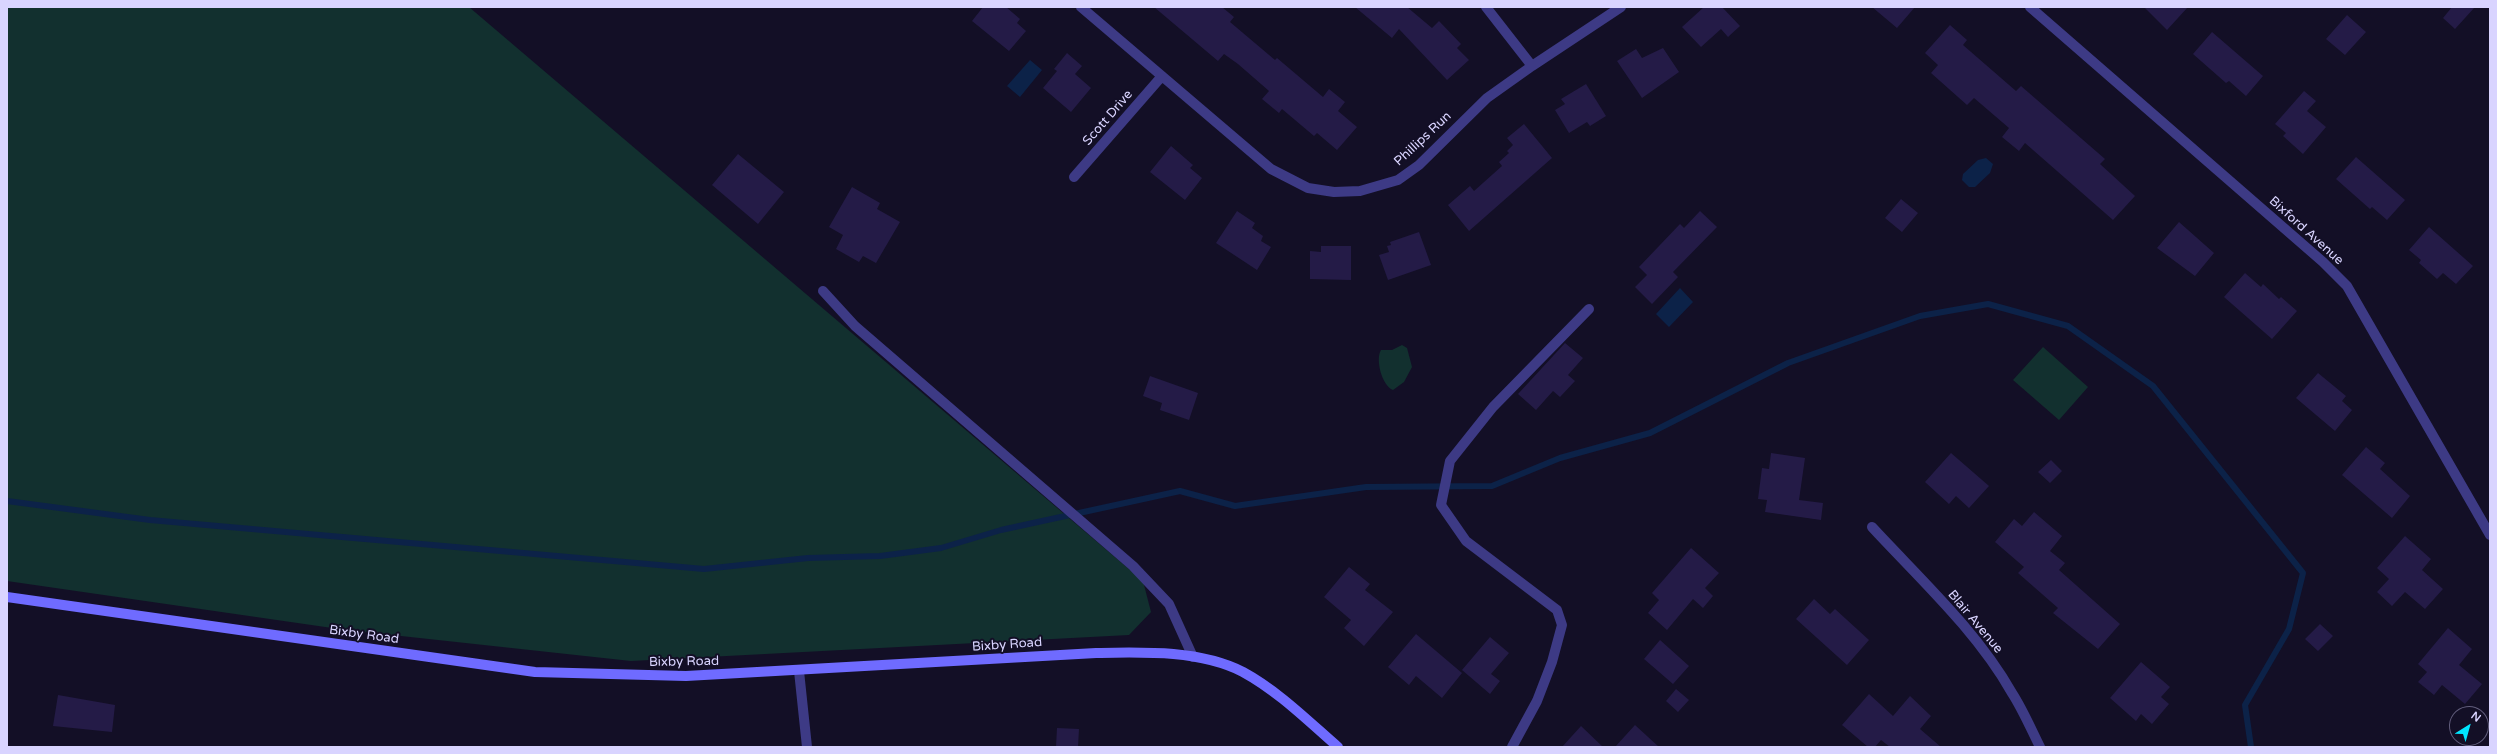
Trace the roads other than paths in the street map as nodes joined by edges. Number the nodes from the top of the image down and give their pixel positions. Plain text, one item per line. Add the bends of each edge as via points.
1 (1082, 7) edge
2 (1486, 7) edge
3 (1621, 7) edge
4 (2030, 7) edge
5 (1532, 66) junction
6 (1162, 76) junction
7 (1074, 177) dead end
8 (823, 291) dead end
9 (1589, 309) dead end
10 (1872, 527) dead end
11 (2490, 535) edge
12 (7, 597) edge
13 (1193, 658) junction
14 (799, 671) junction
15 (807, 747) edge
16 (1338, 747) edge
17 (1512, 747) edge
18 (2040, 747) edge

1 - 6 street, Phillips Run
2 - 5 street
3 - 5 street, Phillips Run
4 - 11 street, Bixford Avenue via 2317,256 2347,286
5 - 6 street, Phillips Run via 1488,98 1419,165 1398,180 1360,191 1346,192 1308,188 1282,176
6 - 7 street, Scott Drive
8 - 13 street via 855,326 1133,566 1169,604
9 - 17 street via 1493,407 1450,461 1441,505 1466,541 1556,610 1562,626 1552,662
10 - 18 street, Blair Avenue via 1992,662 2012,692
12 - 14 street, Bixby Road via 535,672 656,676
13 - 14 street, Bixby Road via 1156,654 1096,653
13 - 16 street, Bixby Road via 1228,665 1257,680
14 - 15 street

